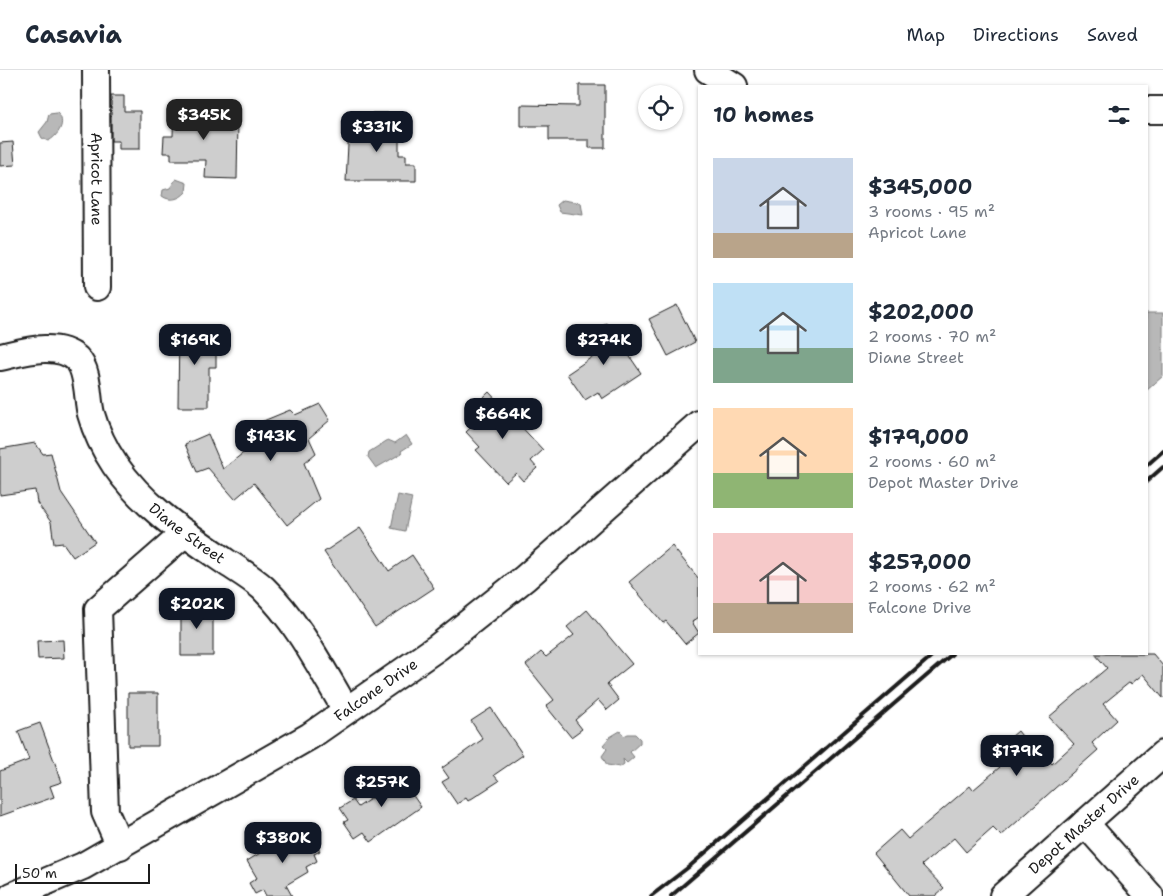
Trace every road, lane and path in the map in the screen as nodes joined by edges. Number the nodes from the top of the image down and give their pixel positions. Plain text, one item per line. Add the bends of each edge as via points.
1 (96, 70) edge
2 (708, 70) edge
3 (732, 85) edge
4 (1148, 110) edge
5 (1163, 110) edge
6 (97, 287) dead end
7 (0, 357) edge
8 (698, 425) edge
9 (185, 533) junction
10 (346, 710) junction
11 (1163, 754) edge
12 (1085, 823) junction
13 (120, 846) junction
14 (12, 896) edge
15 (1003, 896) edge
16 (1150, 896) edge

1 - 6 street, Apricot Lane
2 - 3 street
4 - 5 street
7 - 9 street, Diane Street via 48,349 78,360 91,414 107,452 130,487
8 - 10 street, Falcone Drive via 525,578 438,647
9 - 10 street, Diane Street via 262,587 290,619
9 - 13 street via 98,608 105,812
10 - 13 street, Falcone Drive via 310,736
11 - 12 street, Depot Master Drive
12 - 15 street, Depot Master Drive
12 - 16 street
13 - 14 street, Falcone Drive via 84,866

